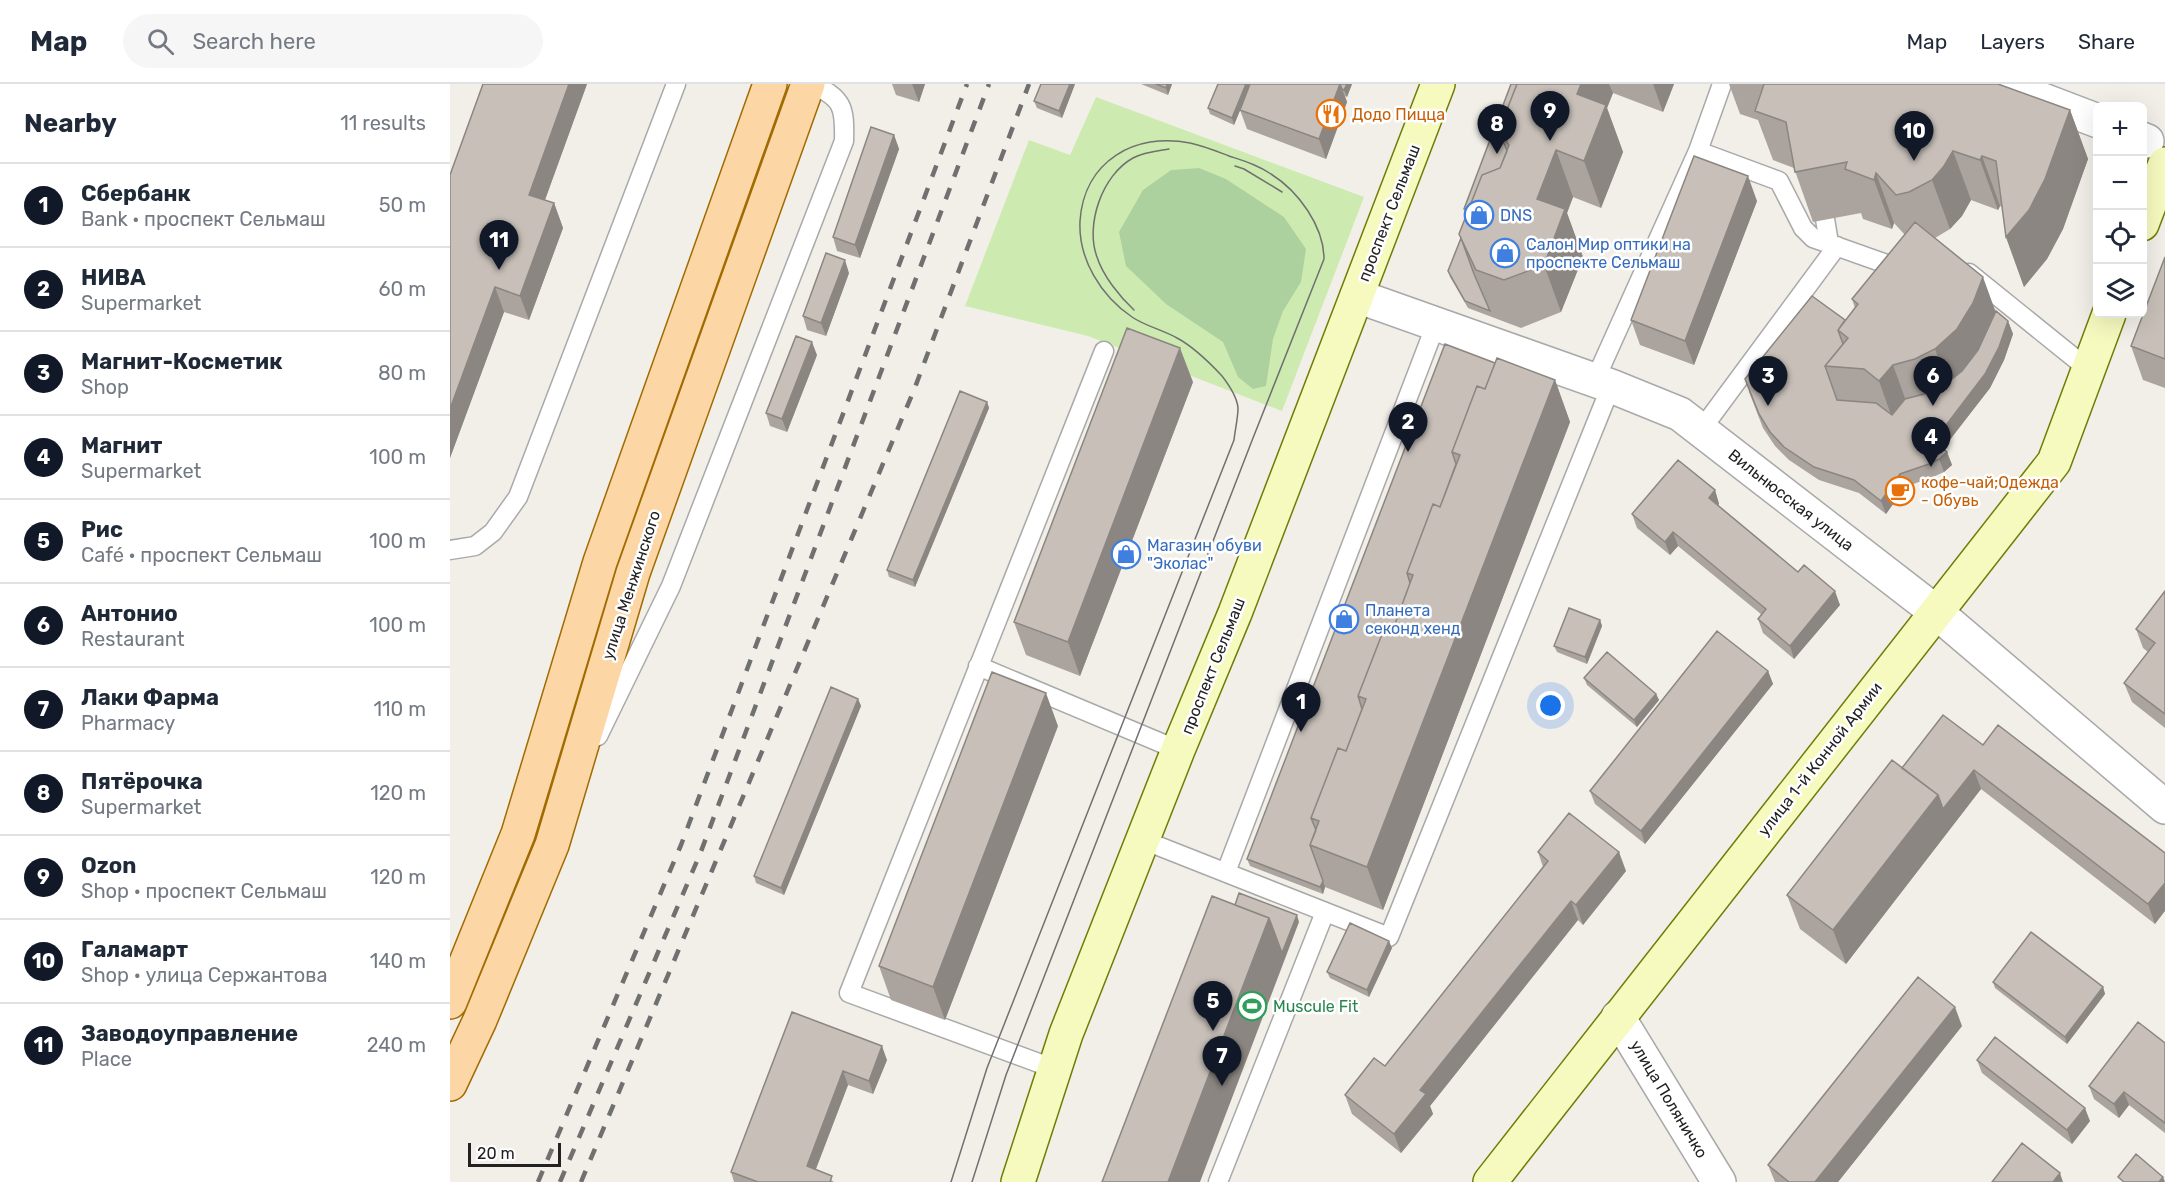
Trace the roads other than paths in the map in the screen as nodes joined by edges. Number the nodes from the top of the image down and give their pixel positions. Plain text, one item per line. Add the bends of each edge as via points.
1 (676, 84) edge
2 (770, 84) edge
3 (809, 84) edge
4 (1438, 84) edge
5 (1722, 84) edge
6 (2001, 84) edge
7 (2093, 119) edge
8 (2152, 148) edge
9 (1698, 151) junction
10 (2144, 210) edge
11 (1825, 219) edge
12 (1833, 245) junction
13 (1920, 263) edge
14 (1957, 263) edge
15 (1357, 296) junction
16 (2107, 318) edge
17 (1436, 324) junction
18 (1104, 351) dead end
19 (2088, 369) junction
20 (1603, 383) junction
21 (1701, 430) junction
22 (450, 550) edge
23 (1936, 612) junction
24 (978, 666) junction
25 (1178, 750) junction
26 (564, 805) junction
27 (2165, 807) edge
28 (1143, 840) junction
29 (1226, 872) junction
30 (1325, 912) junction
31 (450, 1002) edge
32 (1618, 1017) junction
33 (1055, 1069) junction
34 (450, 1084) edge
35 (1018, 1182) edge
36 (1218, 1182) edge
37 (1490, 1182) edge
38 (1719, 1182) edge

1 - 22 lane via 518,497 493,532 475,546
2 - 31 main road via 600,562 518,834
3 - 26 main road, улица Менжинского via 633,573
3 - 26 lane via 833,96 845,114 844,141 671,585
4 - 15 main road, проспект Сельмаш
5 - 9 lane
6 - 7 street
8 - 10 main road
9 - 12 lane via 1779,181 1806,233
9 - 20 lane
11 - 12 lane
12 - 13 lane via 1895,267
12 - 21 lane
14 - 19 lane
15 - 17 street, Вильнюсская улица
15 - 25 main road, проспект Сельмаш
16 - 19 main road, улица 1-й Конной Армии
17 - 20 street, Вильнюсская улица
17 - 29 lane
18 - 24 lane
19 - 23 main road, улица 1-й Конной Армии via 2054,462
20 - 21 street, Вильнюсская улица via 1680,414
20 - 30 lane via 1389,937
21 - 23 street, Вильнюсская улица
23 - 27 street, Вильнюсская улица
23 - 32 main road, улица 1-й Конной Армии
24 - 25 lane
24 - 33 lane via 849,993
25 - 28 main road, проспект Сельмаш
26 - 34 main road, улица Менжинского via 552,845
28 - 29 lane
28 - 33 main road, проспект Сельмаш
29 - 30 lane
30 - 36 lane
32 - 37 main road, улица 1-й Конной Армии
32 - 38 street, улица Поляничко
33 - 35 main road, проспект Сельмаш

